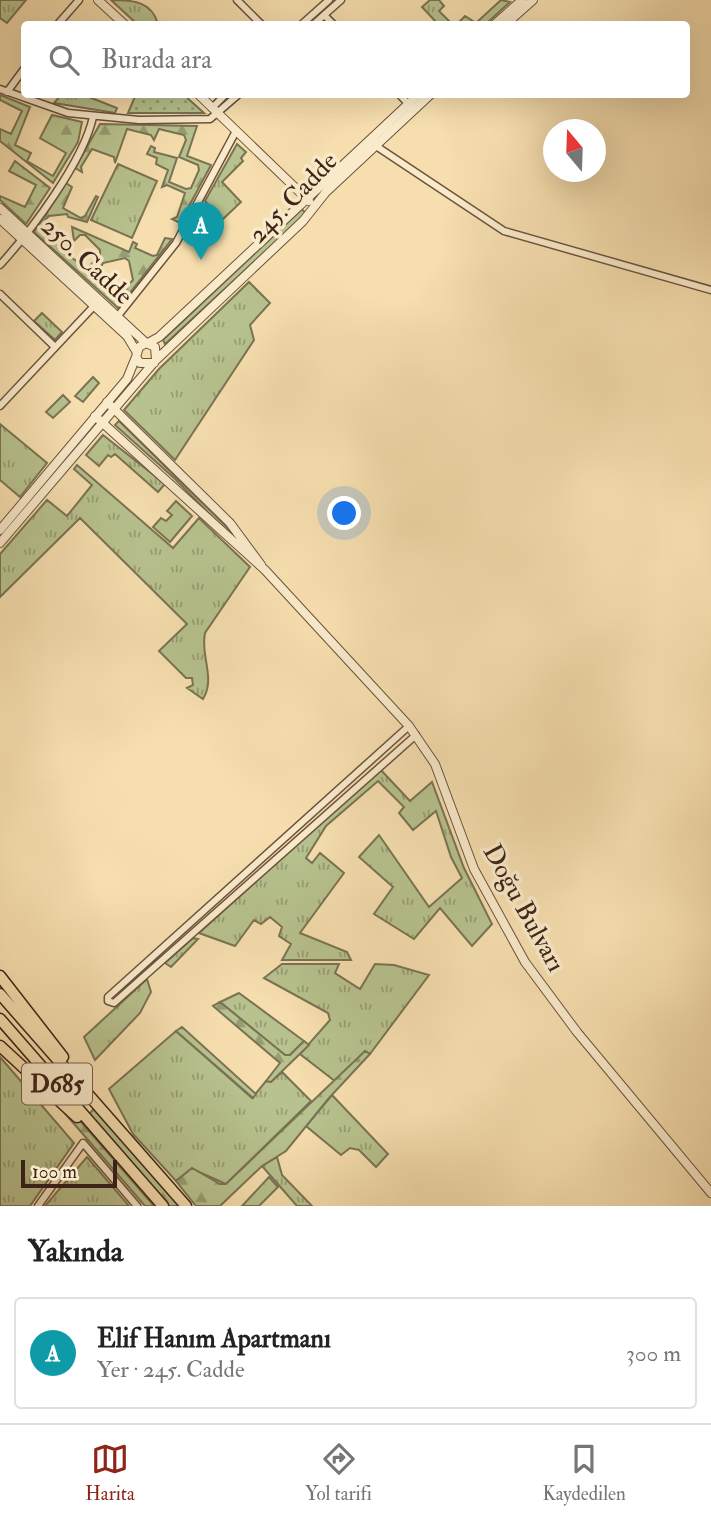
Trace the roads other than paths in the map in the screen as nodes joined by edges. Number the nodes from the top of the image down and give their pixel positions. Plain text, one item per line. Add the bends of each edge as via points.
1 (79, 0) edge
2 (98, 0) edge
3 (237, 0) edge
4 (329, 0) edge
5 (341, 0) edge
6 (522, 0) edge
7 (533, 0) edge
8 (324, 15) junction
9 (61, 21) edge
10 (121, 21) edge
11 (258, 21) edge
12 (305, 21) edge
13 (317, 21) edge
14 (330, 21) edge
15 (498, 21) edge
16 (509, 21) edge
17 (21, 72) edge
18 (4, 91) edge
19 (21, 97) edge
20 (23, 98) edge
21 (202, 98) edge
22 (223, 98) edge
23 (233, 98) edge
24 (402, 98) edge
25 (417, 98) edge
26 (425, 98) edge
27 (411, 108) junction
28 (215, 111) junction
29 (93, 117) junction
30 (236, 131) junction
31 (372, 143) junction
32 (306, 198) junction
33 (315, 207) junction
34 (0, 208) edge
35 (0, 219) edge
36 (25, 237) junction
37 (0, 265) edge
38 (711, 290) edge
39 (0, 294) edge
40 (94, 306) junction
41 (117, 317) junction
42 (147, 343) junction
43 (55, 347) junction
44 (136, 354) junction
45 (155, 362) junction
46 (110, 405) junction
47 (0, 406) edge
48 (99, 419) junction
49 (0, 530) edge
50 (0, 544) edge
51 (265, 570) junction
52 (409, 726) junction
53 (416, 735) junction
54 (0, 976) edge
55 (0, 994) edge
56 (0, 1019) edge
57 (0, 1046) edge
58 (81, 1086) junction
59 (113, 1149) junction
60 (711, 1193) edge
61 (38, 1206) edge
62 (137, 1206) edge
63 (163, 1206) edge
64 (186, 1206) edge

1 - 9 street
2 - 10 street
3 - 11 street
4 - 12 street
5 - 8 street
6 - 15 street
7 - 16 street
8 - 13 street
8 - 14 street
17 - 18 street
18 - 19 street
20 - 29 street
21 - 28 street
22 - 28 street
23 - 28 street
24 - 27 street
25 - 27 street, 245. Cadde
26 - 27 street, 245. Cadde
27 - 31 street, 245. Cadde
28 - 29 street via 210,119
28 - 30 street
29 - 36 street via 87,139
30 - 32 street
30 - 41 street via 176,243
31 - 32 street, 245. Cadde
31 - 33 street, 245. Cadde
31 - 38 street via 504,231
32 - 33 street
32 - 42 street, 245. Cadde via 159,337
33 - 45 street, 245. Cadde
34 - 36 street, 250. Cadde
35 - 36 street, 250. Cadde
36 - 37 street
36 - 40 street, 250. Cadde
36 - 41 street, 250. Cadde
39 - 43 street
40 - 43 street
40 - 44 street, 250. Cadde via 131,340
41 - 42 street, 250. Cadde
42 - 44 street, 245. Cadde
42 - 45 street via 157,350
43 - 47 street
44 - 45 street via 143,365
44 - 46 street, 245. Cadde via 131,373
45 - 46 street, 245. Cadde
46 - 48 street, 245. Cadde
46 - 51 street, Doğu Bulvarı via 230,523
48 - 49 street, 245. Cadde
48 - 50 street, 245. Cadde
48 - 51 street, Doğu Bulvarı
51 - 52 street, Doğu Bulvarı
52 - 53 street, Doğu Bulvarı
52 - 53 street via 108,1001 114,1003
53 - 60 street, Doğu Bulvarı via 441,776 482,884 534,975
54 - 58 highway via 42,1027
55 - 58 highway, D685
56 - 59 highway, D685
57 - 59 highway
58 - 64 highway, D685
59 - 63 highway, D685
61 - 62 street via 83,1143

